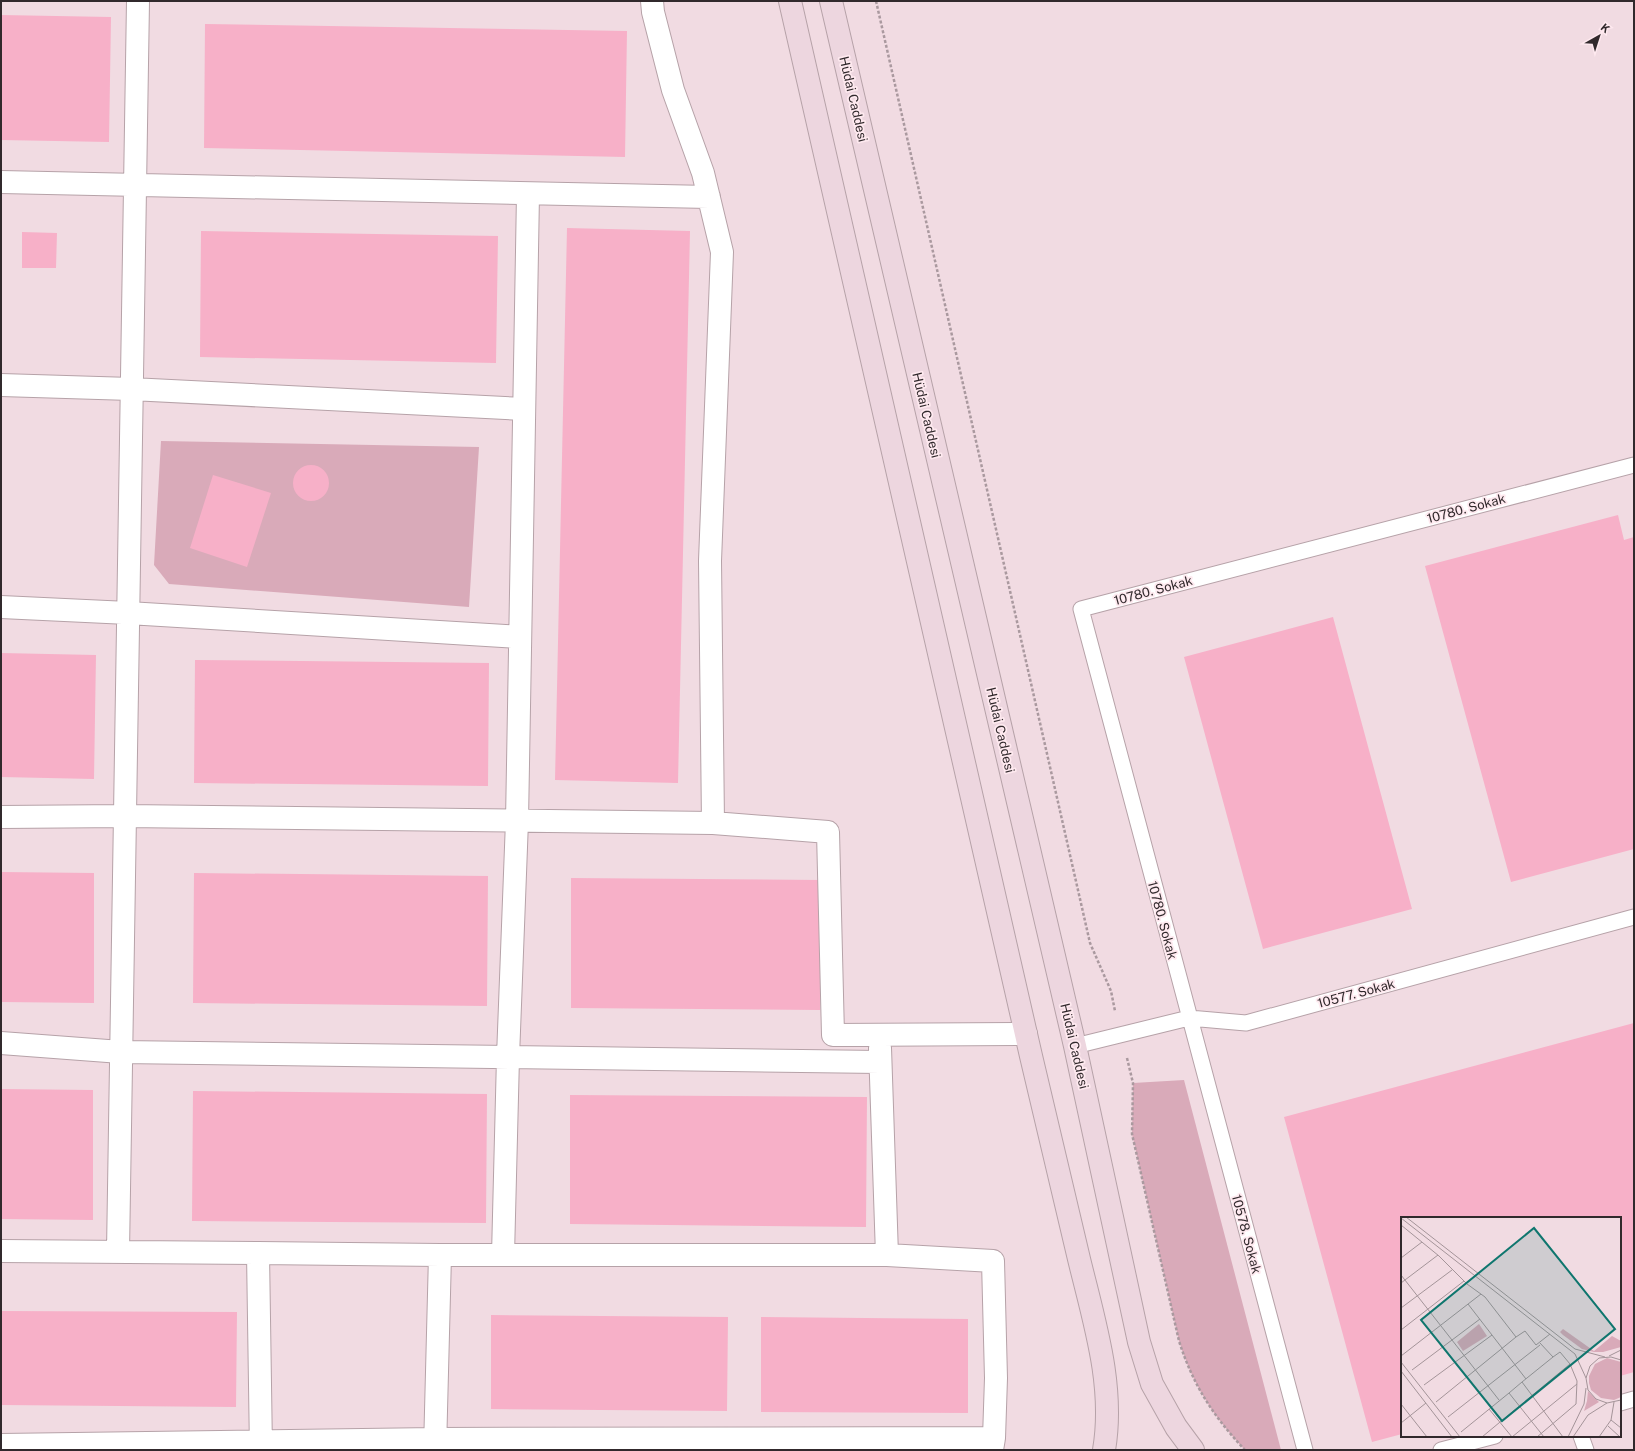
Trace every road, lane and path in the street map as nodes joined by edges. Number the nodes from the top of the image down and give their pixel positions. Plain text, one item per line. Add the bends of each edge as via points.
1 (138, 1) edge
2 (652, 1) edge
3 (790, 1) edge
4 (830, 1) edge
5 (876, 1) edge
6 (1, 182) edge
7 (135, 185) junction
8 (528, 194) junction
9 (709, 198) junction
10 (1, 385) edge
11 (131, 389) junction
12 (524, 409) junction
13 (1634, 465) edge
14 (1, 607) edge
15 (128, 613) junction
16 (520, 637) junction
17 (125, 816) junction
18 (1, 817) edge
19 (517, 821) junction
20 (712, 823) junction
21 (1634, 917) edge
22 (1189, 1018) junction
23 (1026, 1034) junction
24 (879, 1035) junction
25 (1120, 1035) junction
26 (1, 1043) edge
27 (1075, 1046) junction
28 (121, 1052) junction
29 (508, 1057) junction
30 (880, 1062) junction
31 (1, 1251) edge
32 (118, 1252) junction
33 (258, 1253) junction
34 (440, 1255) junction
35 (503, 1255) junction
36 (887, 1255) junction
37 (1634, 1399) edge
38 (1621, 1403) edge
39 (1491, 1437) edge
40 (1581, 1437) edge
41 (993, 1444) edge
42 (1, 1445) edge
43 (435, 1445) edge
44 (261, 1446) edge
45 (1104, 1450) edge
46 (1193, 1450) edge
47 (1244, 1450) edge
48 (1305, 1450) edge
49 (1442, 1450) edge
50 (1586, 1450) edge

1 - 7 street
2 - 9 street via 674,90
3 - 23 street
4 - 27 street, Hüdai Caddesi
5 - 25 path via 1090,943 1111,990
6 - 7 street
7 - 8 street
7 - 11 street
8 - 9 street
8 - 12 street
9 - 20 street via 722,252 710,561
10 - 11 street
11 - 12 street
11 - 15 street
12 - 16 street
13 - 22 lane, 10780. Sokak via 1081,609
14 - 15 street
15 - 16 street
15 - 17 street
16 - 19 street
17 - 18 street
17 - 19 street
17 - 28 street
19 - 20 street
19 - 29 street
20 - 24 street via 828,832 833,1035
21 - 22 lane, 10577. Sokak via 1246,1023
22 - 25 lane, 10577. Sokak
22 - 48 lane, 10578. Sokak
23 - 24 street
23 - 45 street via 1098,1338 1106,1384 1107,1430
24 - 30 street
25 - 27 lane, 10577. Sokak
25 - 47 path via 1133,1083 1132,1134 1179,1341 1187,1366 1200,1392
26 - 28 street
27 - 46 street, Hüdai Caddesi via 1139,1342 1152,1384 1176,1427
28 - 29 street
28 - 32 street
29 - 30 street
29 - 35 street
30 - 36 street
31 - 32 street
32 - 33 street
33 - 34 street
33 - 44 street
34 - 35 street
34 - 43 street
35 - 36 street
36 - 41 street via 993,1261 996,1378
37 - 38 lane
39 - 49 lane
40 - 50 lane
41 - 43 street
42 - 44 street
43 - 44 street

